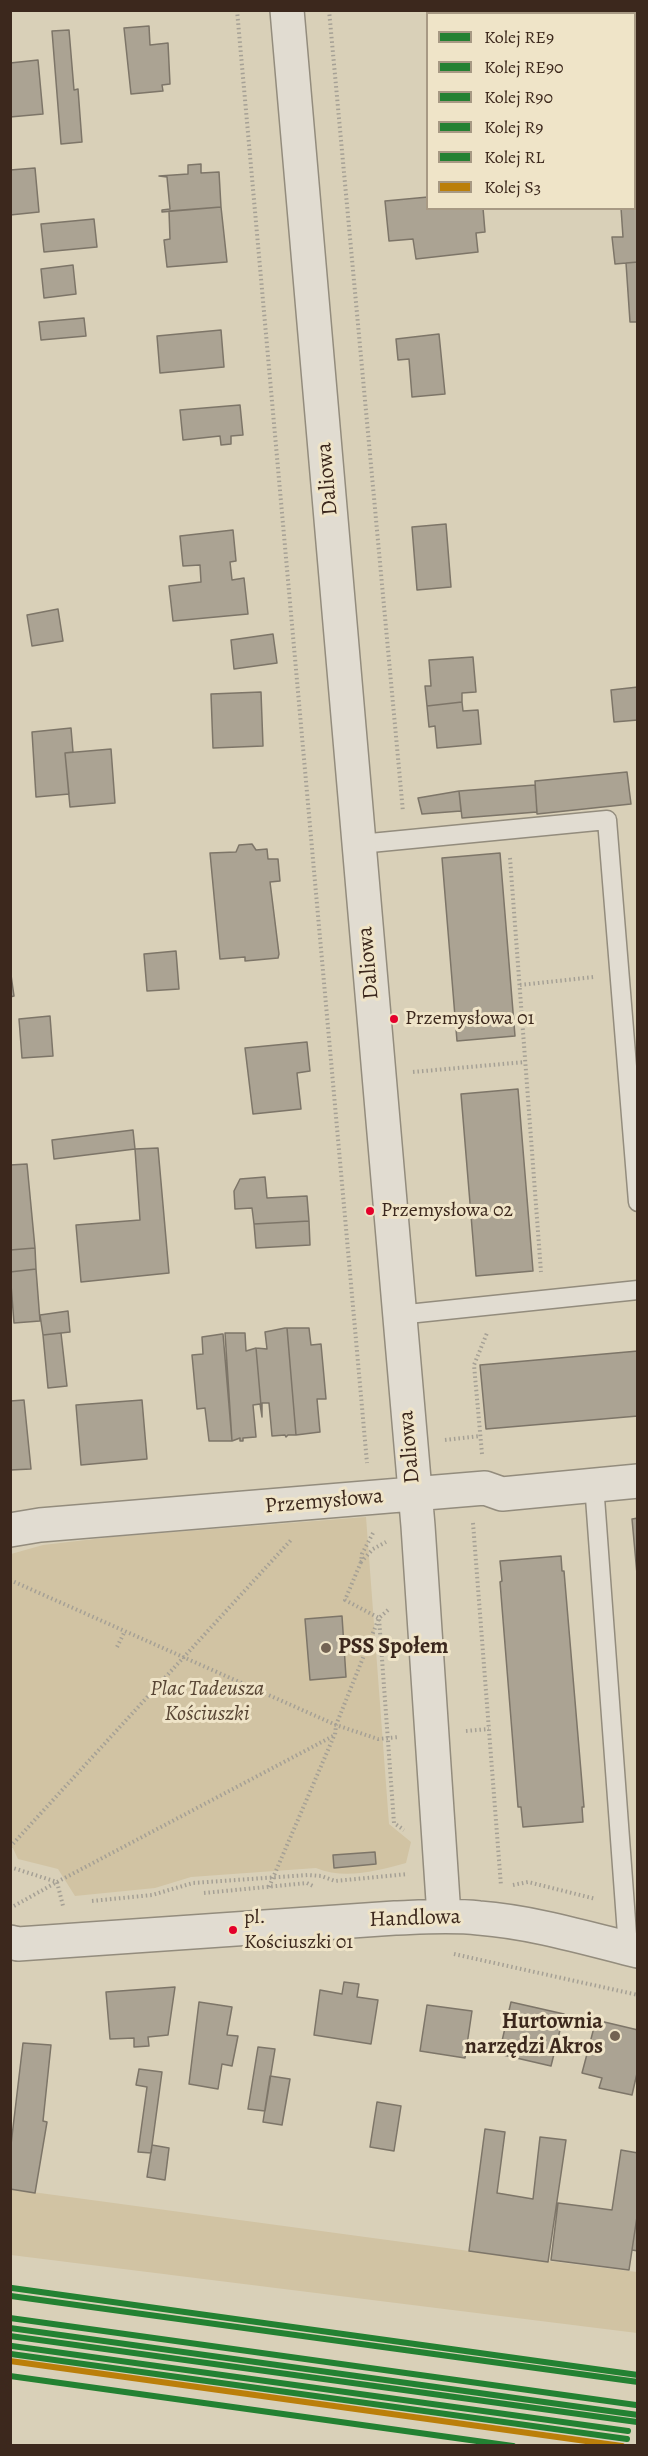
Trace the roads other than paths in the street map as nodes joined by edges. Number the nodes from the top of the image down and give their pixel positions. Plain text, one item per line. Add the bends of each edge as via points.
1 (286, 10) edge
2 (360, 844) junction
3 (638, 1202) edge
4 (638, 1290) edge
5 (398, 1315) junction
6 (638, 1481) edge
7 (594, 1485) junction
8 (415, 1494) junction
9 (10, 1530) edge
10 (444, 1916) junction
11 (10, 1942) edge
12 (633, 1949) edge

1 - 2 street, Daliowa
2 - 3 lane via 607,820
2 - 5 street, Daliowa
4 - 5 lane
5 - 8 street, Daliowa
6 - 7 street, Przemysłowa
7 - 8 street, Przemysłowa via 502,1494 485,1488
7 - 12 lane
8 - 9 street, Przemysłowa
8 - 10 street, Daliowa
10 - 11 street, Handlowa
10 - 12 street, Handlowa via 514,1923

